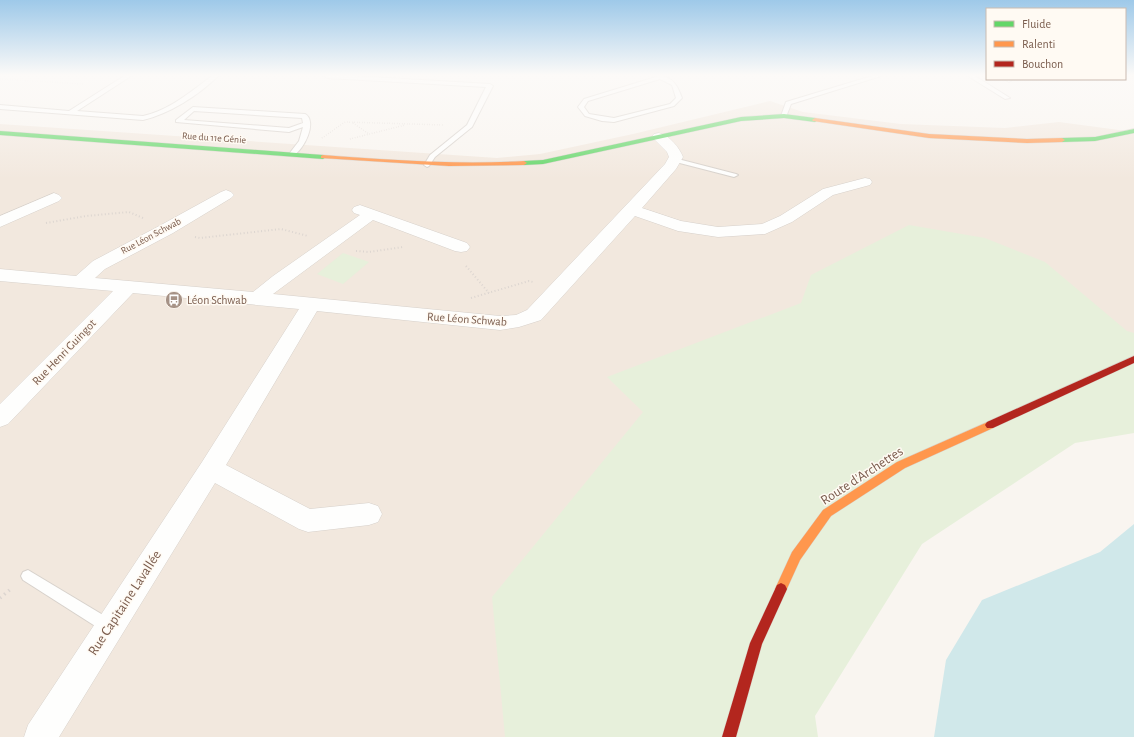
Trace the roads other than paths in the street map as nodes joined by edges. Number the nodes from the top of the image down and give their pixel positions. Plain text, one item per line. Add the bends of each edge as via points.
1 (48, 110) edge
2 (74, 110) edge
3 (167, 110) edge
4 (191, 110) edge
5 (215, 110) edge
6 (478, 110) edge
7 (584, 110) edge
8 (651, 110) edge
9 (786, 110) edge
10 (71, 112) junction
11 (784, 116) junction
12 (308, 124) junction
13 (1134, 131) edge
14 (0, 133) edge
15 (659, 138) junction
16 (292, 154) junction
17 (674, 160) junction
18 (427, 165) junction
19 (734, 176) dead end
20 (864, 182) dead end
21 (226, 194) dead end
22 (54, 198) dead end
23 (632, 210) junction
24 (0, 222) edge
25 (461, 247) dead end
26 (0, 275) edge
27 (80, 282) junction
28 (129, 286) junction
29 (256, 299) junction
30 (312, 304) junction
31 (1134, 359) edge
32 (0, 418) edge
33 (210, 469) junction
34 (369, 514) dead end
35 (28, 576) dead end
36 (110, 627) junction
37 (40, 737) edge
38 (729, 737) edge

1 - 10 lane
2 - 10 lane
3 - 10 lane via 156,116 143,118
4 - 12 lane via 178,121 289,130
5 - 12 lane via 305,116
6 - 18 lane via 470,126 432,156
7 - 8 lane via 587,115 614,120
9 - 11 lane
11 - 13 street, Rue du 11e Génie via 929,136 974,139 1095,139
11 - 15 street, Rue du 11e Génie via 741,119
12 - 16 lane via 302,144
14 - 16 street, Rue du 11e Génie
15 - 17 street via 673,150 676,157
15 - 18 street, Rue du 11e Génie via 542,162 485,166
16 - 18 street, Rue du 11e Génie
17 - 19 lane
17 - 23 street, Rue Léon Schwab
20 - 23 street via 828,192 786,219 765,229 718,232 678,226
21 - 27 street, Rue Léon Schwab via 99,265
22 - 24 street
23 - 30 street, Rue Léon Schwab via 534,315 519,321 500,323
25 - 29 street via 365,212 331,244
26 - 27 street, Rue Léon Schwab
27 - 28 street, Rue Léon Schwab
28 - 29 street, Rue Léon Schwab
28 - 32 street, Rue Henri Guingot
29 - 30 street, Rue Léon Schwab
30 - 33 street, Rue Capitaine Lavallée
31 - 38 street, Route d'Archettes via 901,465 827,513 796,556 756,644
33 - 34 street via 308,522
33 - 36 street, Rue Capitaine Lavallée
35 - 36 lane
36 - 37 street, Rue Capitaine Lavallée

